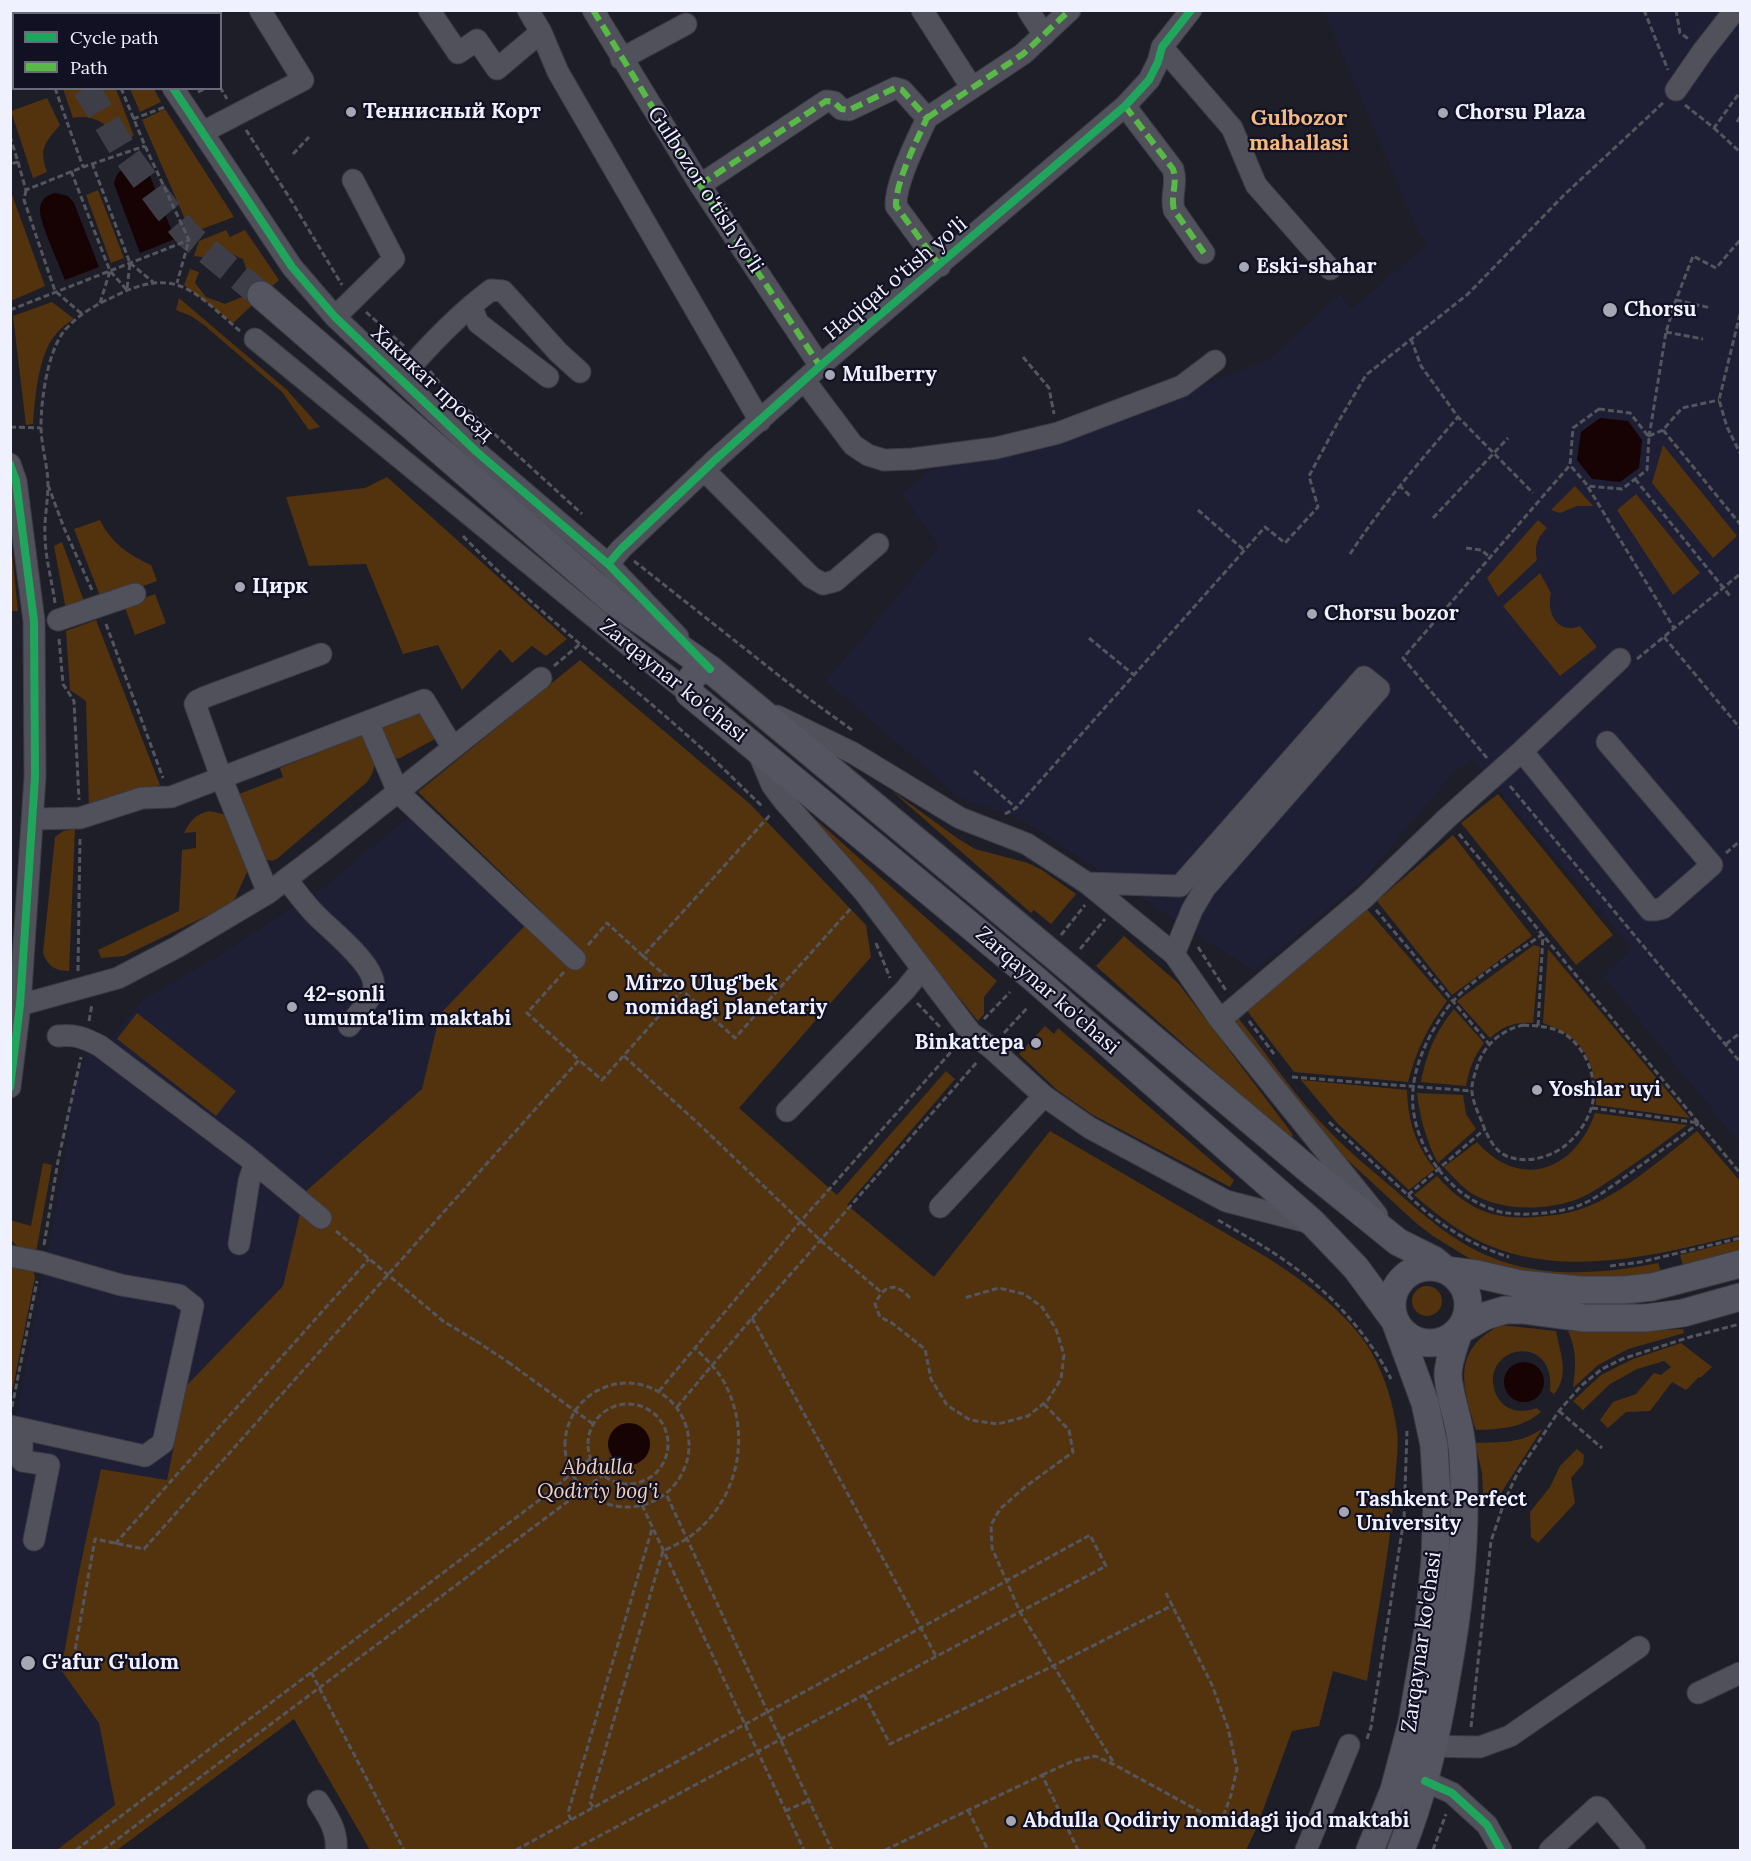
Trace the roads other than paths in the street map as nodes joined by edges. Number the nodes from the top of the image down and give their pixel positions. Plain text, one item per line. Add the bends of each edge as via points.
1 (260, 10) edge
2 (429, 10) edge
3 (528, 10) edge
4 (593, 10) edge
5 (922, 10) edge
6 (1028, 10) edge
7 (1070, 10) edge
8 (1191, 10) edge
9 (1735, 10) edge
10 (686, 24) dead end
11 (541, 32) junction
12 (1044, 35) junction
13 (1162, 47) junction
14 (621, 59) junction
15 (972, 88) junction
16 (174, 90) edge
17 (1676, 90) road end
18 (1125, 106) junction
19 (927, 117) junction
20 (203, 132) junction
21 (353, 180) dead end
22 (700, 185) junction
23 (1204, 253) dead end
24 (940, 266) junction
25 (1330, 269) dead end
26 (261, 295) tunnel mouth
27 (471, 306) junction
28 (335, 317) junction
29 (250, 337) road end
30 (1215, 361) dead end
31 (580, 372) dead end
32 (813, 373) junction
33 (401, 378) junction
34 (548, 378) dead end
35 (760, 421) junction
36 (10, 464) edge
37 (705, 470) junction
38 (878, 544) dead end
39 (614, 557) junction
40 (135, 594) dead end
41 (58, 620) road end
42 (321, 654) dead end
43 (1625, 662) road end
44 (710, 669) junction
45 (540, 678) road end
46 (689, 693) junction
47 (749, 702) junction
48 (368, 722) junction
49 (1607, 742) dead end
50 (453, 748) junction
51 (756, 749) junction
52 (1522, 751) junction
53 (221, 777) junction
54 (398, 792) junction
55 (33, 819) junction
56 (286, 879) junction
57 (1200, 879) junction
58 (1092, 887) junction
59 (268, 893) junction
60 (1174, 954) junction
61 (575, 959) road end
62 (922, 969) junction
63 (20, 1005) junction
64 (1220, 1020) junction
65 (349, 1026) dead end
66 (58, 1036) dead end
67 (10, 1087) edge
68 (1044, 1096) junction
69 (787, 1111) dead end
70 (255, 1163) junction
71 (940, 1207) dead end
72 (321, 1218) road end
73 (1313, 1223) junction
74 (1398, 1242) junction
75 (239, 1244) dead end
76 (10, 1256) edge
77 (1740, 1264) edge
78 (1446, 1270) junction
79 (1740, 1297) edge
80 (1395, 1321) junction
81 (1459, 1331) junction
82 (10, 1427) edge
83 (34, 1540) dead end
84 (1639, 1647) dead end
85 (1740, 1673) edge
86 (1698, 1693) dead end
87 (1407, 1745) junction
88 (1356, 1747) road end
89 (1434, 1747) junction
90 (1425, 1781) junction
91 (318, 1801) dead end
92 (336, 1851) edge
93 (1306, 1851) edge
94 (1370, 1851) edge
95 (1401, 1851) edge
96 (1501, 1851) edge
97 (1550, 1851) edge
98 (1635, 1851) edge

1 - 20 street via 303,80
2 - 11 street via 458,53 477,40 496,69
3 - 11 street
4 - 14 street, Gulbozor o'tish yo'li
5 - 15 street
6 - 12 street
7 - 12 street
8 - 13 street, Haqiqat o'tish yo'li
9 - 17 street
10 - 14 street
11 - 35 street via 558,72
12 - 15 street
13 - 18 street, Haqiqat o'tish yo'li via 1149,80
13 - 25 street via 1232,128 1256,185
14 - 22 street, Gulbozor o'tish yo'li
15 - 19 street
16 - 20 street, Хакикат проезд
18 - 23 street via 1173,169 1174,210
18 - 24 street, Haqiqat o'tish yo'li
19 - 22 street via 902,90 895,88 849,110 826,101
19 - 24 street via 895,198 896,206
20 - 28 street, Хакикат проезд via 292,267
21 - 28 street via 394,259
22 - 32 street, Gulbozor o'tish yo'li
24 - 32 street, Haqiqat o'tish yo'li
26 - 44 main road, Zarqaynar ko'chasi via 613,601
27 - 31 street via 491,290 503,291
27 - 33 street
27 - 34 street via 478,323
28 - 33 street, Хакикат проезд
29 - 46 street, Zarqaynar ko'chasi
30 - 32 street, Gulbozor o'tish yo'li via 1182,386 1058,434 996,448 884,460 853,445
32 - 35 street, Haqiqat o'tish yo'li
33 - 39 street, Хакикат проезд via 478,453
35 - 37 street, Haqiqat o'tish yo'li
36 - 55 street via 16,481 34,621
37 - 38 street via 811,577 823,584 835,581
37 - 39 street, Haqiqat o'tish yo'li
39 - 44 street, Хакикат проезд
40 - 41 street
42 - 53 street via 198,700 195,704
43 - 52 street
44 - 46 main road via 693,675
44 - 47 main road, Zarqaynar ko'chasi
45 - 50 street
46 - 51 main road, Zarqaynar ko'chasi
47 - 58 street via 853,753 960,818 1027,844
47 - 74 main road, Zarqaynar ko'chasi
48 - 50 street via 424,700
48 - 53 street
48 - 54 street
49 - 52 street via 1712,865 1663,908 1650,910
50 - 54 street
51 - 62 street via 784,801 865,893
51 - 73 main road, Zarqaynar ko'chasi via 1036,980
52 - 64 street via 1365,897
53 - 55 street via 171,797 142,798 80,818
53 - 59 street
54 - 56 street
54 - 61 street
55 - 63 street
56 - 59 street
56 - 65 street via 314,914 369,969 374,991
57 - 57 street via 1378,689 1364,677
57 - 58 street via 1180,886
57 - 60 street
58 - 60 street
59 - 63 street via 118,978
60 - 64 street
62 - 68 street via 971,1033
62 - 69 street
63 - 67 street
64 - 74 street
66 - 70 street via 85,1038 100,1046
68 - 71 street
68 - 73 street via 1090,1128 1226,1201
70 - 72 street
70 - 75 street
73 - 80 main road, Zarqaynar ko'chasi via 1356,1268
74 - 78 main road, Zarqaynar ko'chasi
76 - 82 street via 121,1285 179,1295 193,1306 163,1443 145,1456
77 - 78 main road, Zarqaynar ko'chasi via 1652,1287 1609,1291 1535,1286
78 - 80 main road via 1420,1268 1403,1278 1393,1295
78 - 81 main road via 1460,1281 1468,1297 1467,1315
79 - 81 main road via 1683,1313 1646,1318 1585,1318 1505,1310
80 - 81 main road via 1408,1336 1426,1343 1444,1341
80 - 87 main road, Zarqaynar ko'chasi via 1425,1403 1436,1467 1434,1582
81 - 89 main road, Zarqaynar ko'chasi via 1448,1375 1463,1448 1462,1564 1454,1637
82 - 83 street via 22,1442 22,1461 49,1466
84 - 89 street via 1510,1736 1480,1747
85 - 86 street
87 - 89 street
87 - 94 main road, Zarqaynar ko'chasi
88 - 93 street
89 - 90 main road, Zarqaynar ko'chasi
90 - 95 main road, Zarqaynar ko'chasi
90 - 96 street via 1452,1793 1487,1825
91 - 92 street via 337,1839
97 - 98 street via 1597,1807

